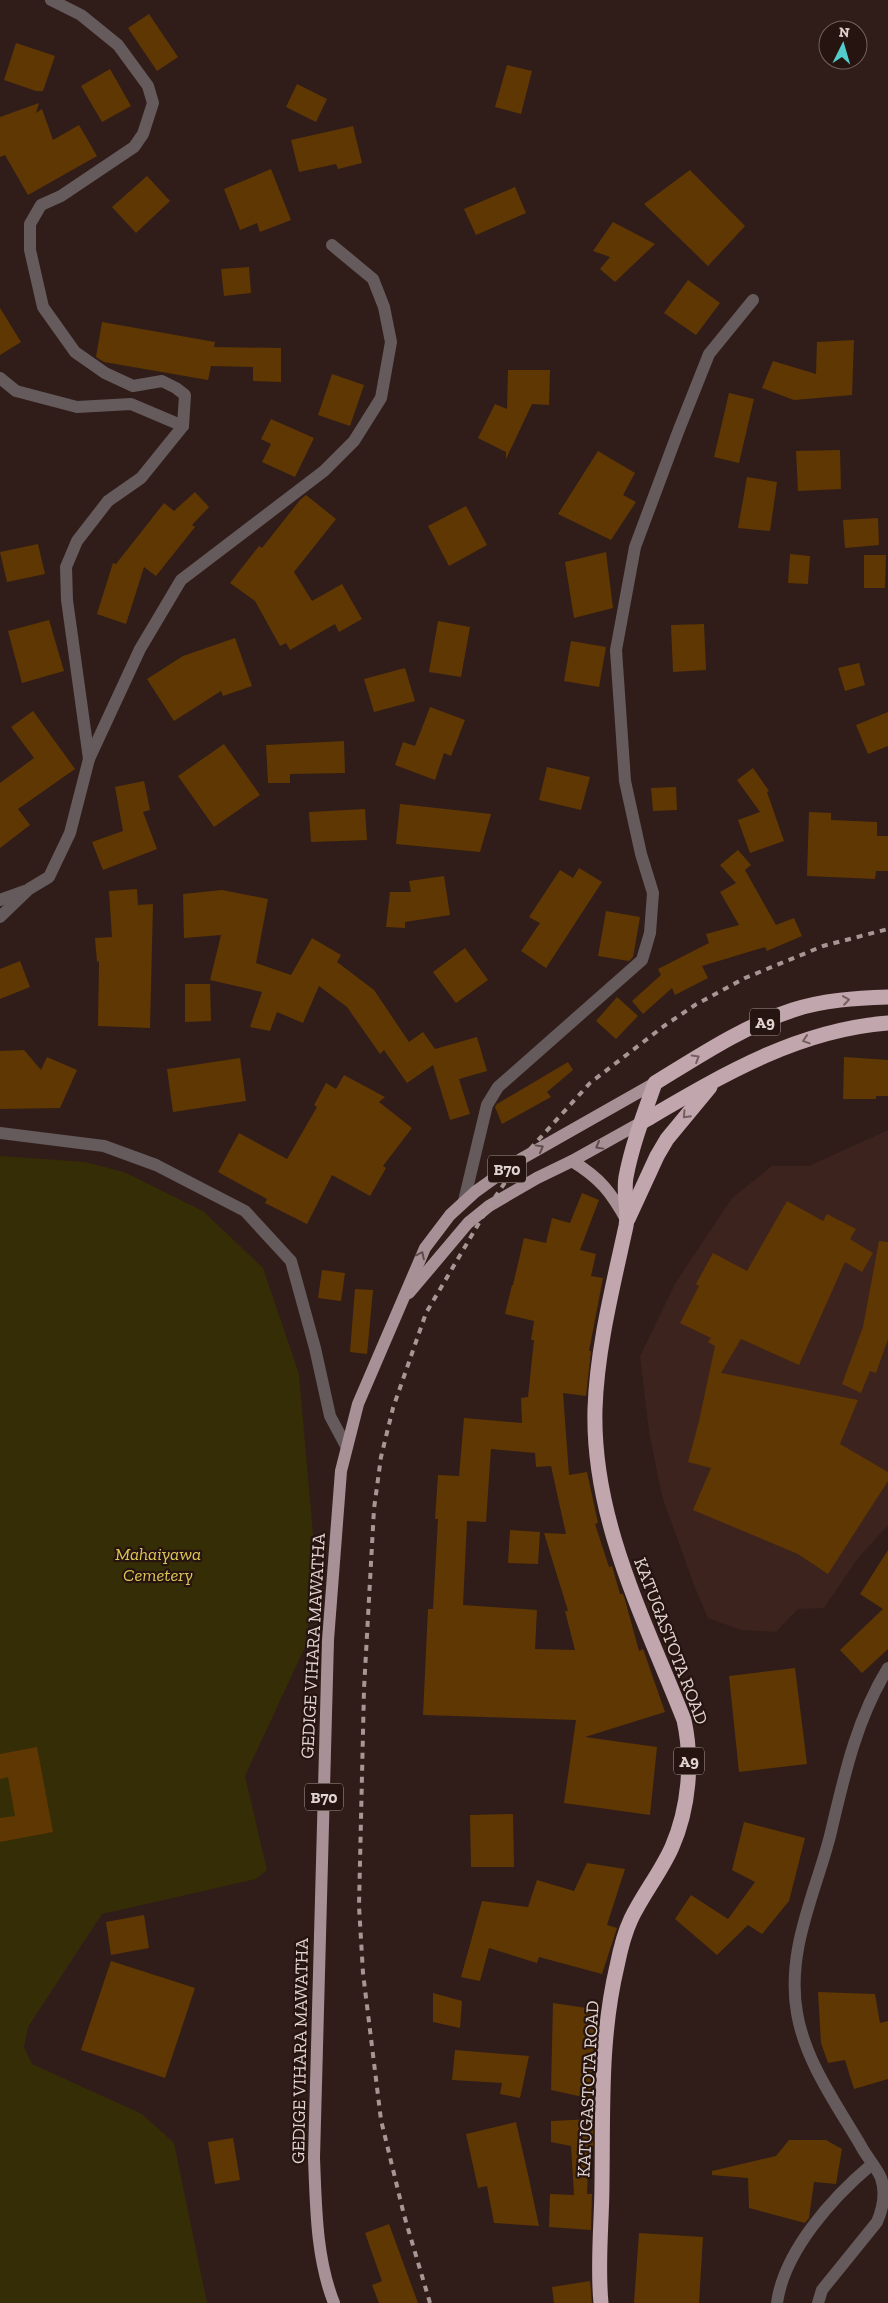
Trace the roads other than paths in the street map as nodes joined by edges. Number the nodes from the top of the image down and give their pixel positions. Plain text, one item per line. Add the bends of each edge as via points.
1 (51, 0) edge
2 (332, 245) dead end
3 (753, 300) dead end
4 (0, 378) edge
5 (182, 426) junction
6 (89, 759) junction
7 (30, 890) junction
8 (0, 900) edge
9 (0, 917) edge
10 (888, 997) edge
11 (888, 1023) edge
12 (718, 1078) junction
13 (655, 1083) junction
14 (642, 1122) junction
15 (0, 1133) edge
16 (572, 1161) junction
17 (464, 1201) junction
18 (627, 1221) junction
19 (403, 1301) junction
20 (346, 1446) junction
21 (886, 1674) edge
22 (871, 2165) junction
23 (334, 2303) edge
24 (601, 2303) edge
25 (777, 2303) edge
26 (818, 2303) edge

1 - 5 street via 81,16 118,45 148,86 153,104 143,134 134,147 61,196 41,205 30,224 30,250 43,308 75,352 105,373 133,386 162,381 176,388 184,395
2 - 6 street via 373,279 384,307 391,342 381,398 354,441 324,471 181,580 140,649
3 - 17 street via 709,354 678,432 636,547 616,650 625,781 653,893 650,933 642,960 498,1087 487,1105
4 - 5 street via 16,391 77,406 131,404
5 - 6 street via 141,478 108,501 77,541 66,567 67,600
6 - 7 street via 70,833 49,877
7 - 8 street
7 - 9 street
13 -> 10 highway, A9 via 729,1039 794,1010 860,998
11 -> 12 highway, KATUGASTOTA ROAD / A9 via 804,1040
12 - 14 highway
12 -> 18 highway, KATUGASTOTA ROAD / A9 via 667,1138
13 - 14 highway, KATUGASTOTA ROAD / A9
17 -> 13 main road, GEDIGE VIHARA MAWATHA / B70 via 521,1159
14 -> 16 main road, GEDIGE VIHARA MAWATHA / B70
14 - 18 highway, KATUGASTOTA ROAD / A9 via 626,1180
15 - 20 street via 104,1146 156,1165 244,1211 291,1261 330,1416
16 - 18 main road via 608,1189
16 - 19 main road, GEDIGE VIHARA MAWATHA / B70 via 489,1206 468,1223
19 -> 17 main road, GEDIGE VIHARA MAWATHA / B70 via 425,1248
18 - 24 highway, KATUGASTOTA ROAD / A9 via 598,1378 596,1436 599,1471 606,1509 629,1585 684,1720 689,1757 684,1804 672,1845 630,1920 611,1999 602,2131 598,2262
19 - 20 main road, GEDIGE VIHARA MAWATHA / B70 via 358,1404
20 - 23 main road, GEDIGE VIHARA MAWATHA / B70 via 341,1472 328,1640 314,2158 321,2250
21 - 22 street via 850,1751 830,1836 802,1930 795,1991 797,2014 813,2061
22 - 25 street via 838,2196 805,2238 784,2276
22 - 26 street via 880,2176 882,2211 877,2222 822,2290

